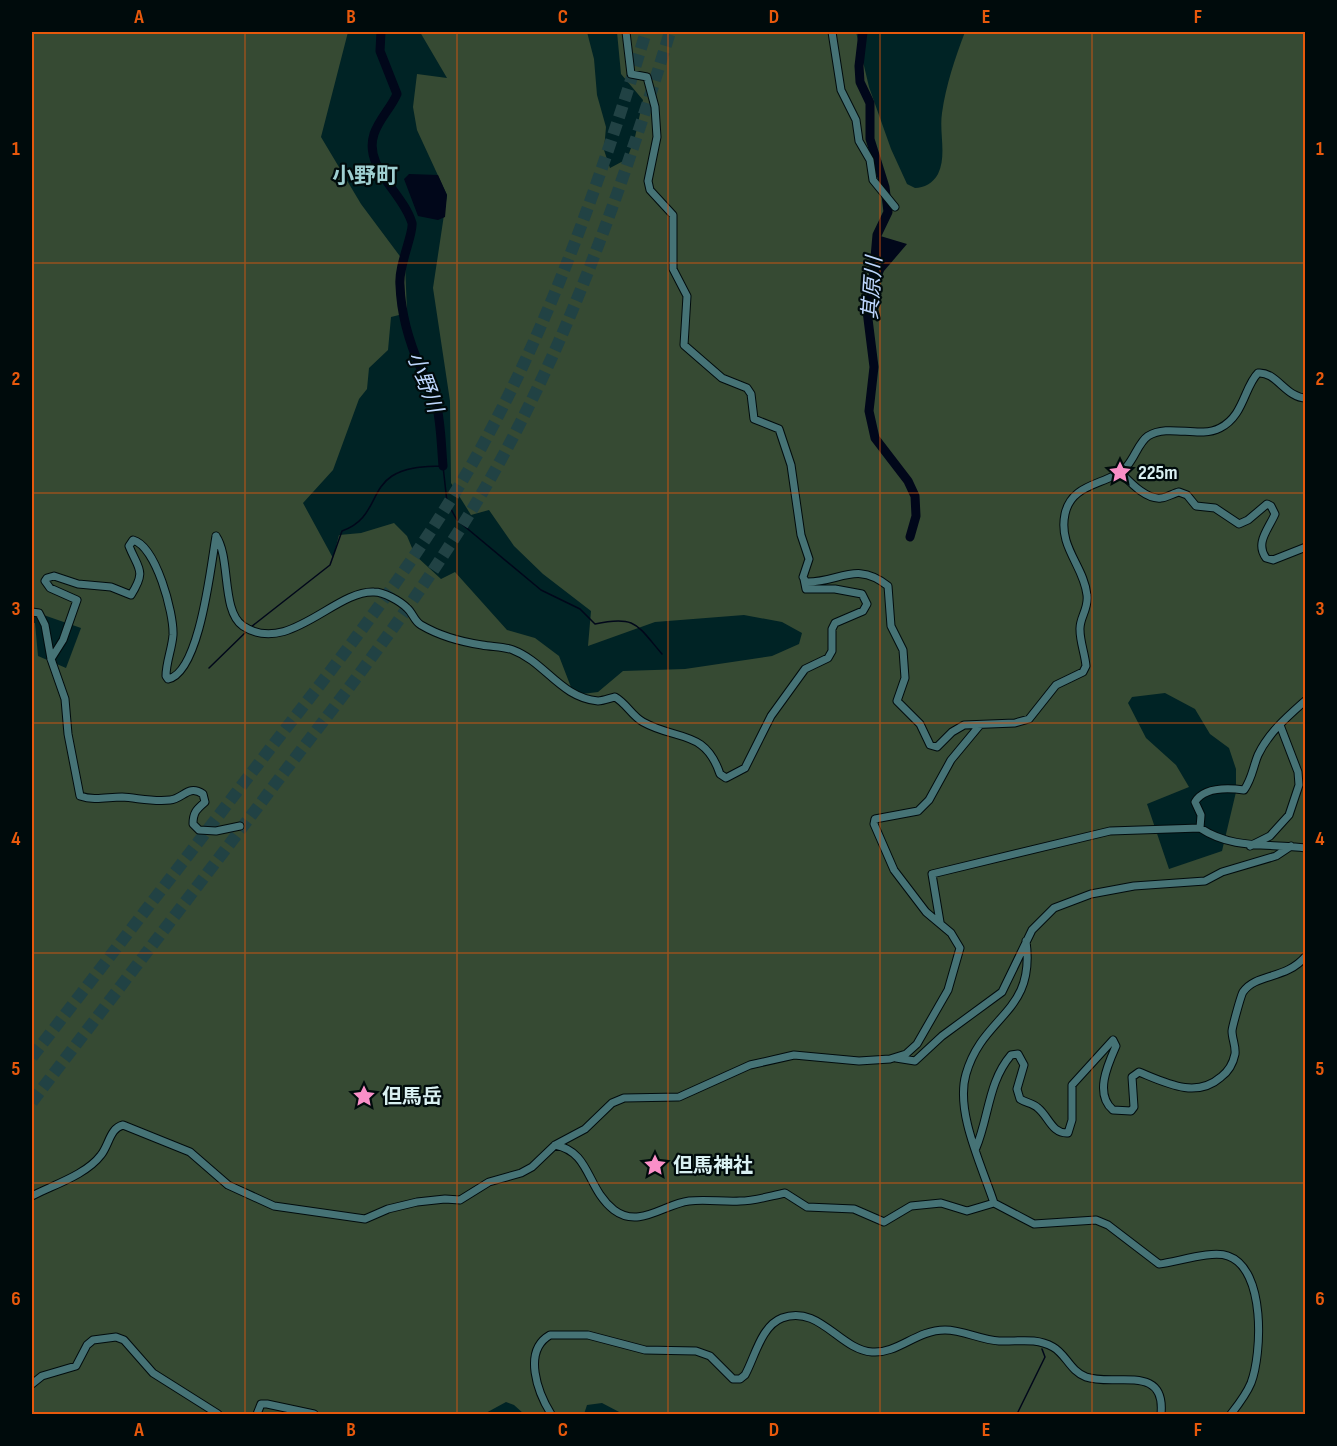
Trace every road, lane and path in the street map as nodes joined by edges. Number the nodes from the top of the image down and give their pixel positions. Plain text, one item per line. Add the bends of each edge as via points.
1 (626, 32) edge
2 (832, 32) edge
3 (895, 207) dead end
4 (1305, 398) edge
5 (1120, 472) junction
6 (1305, 547) edge
7 (804, 579) junction
8 (32, 612) edge
9 (51, 659) junction
10 (1305, 699) edge
11 (980, 725) junction
12 (1280, 725) junction
13 (240, 826) dead end
14 (1200, 828) junction
15 (1250, 846) junction
16 (1292, 846) junction
17 (1305, 848) edge
18 (940, 921) junction
19 (1026, 941) junction
20 (1305, 957) edge
21 (896, 1058) junction
22 (555, 1145) junction
23 (975, 1148) junction
24 (32, 1196) edge
25 (994, 1203) junction
26 (32, 1384) edge
27 (218, 1414) edge
28 (256, 1414) edge
29 (314, 1414) edge
30 (551, 1414) edge
31 (1161, 1414) edge
32 (1231, 1414) edge

1 - 7 street via 631,74 647,77 655,107 657,137 648,182 650,190 673,215 673,269 687,296 684,345 722,378 747,388 754,419 779,429 791,465 801,536 809,559
2 - 3 street via 841,90 856,120 873,180
4 - 5 street via 1258,373 1252,378 1246,399 1220,428 1148,436
5 - 6 street via 1137,489 1154,497 1162,499 1179,492 1196,506 1215,508 1239,524 1267,504 1275,514 1261,544 1266,558 1273,560
5 - 11 street via 1088,485 1074,497 1065,513 1066,547 1088,595 1080,630 1086,666 1083,672 1056,685 1029,719
7 - 9 street via 806,590 835,589 862,594 867,604 863,611 835,623 828,658 812,664 799,676 771,716 745,768 726,778 707,749 643,722 615,697 599,701 566,691 527,657 429,629 383,593 362,593 282,631 245,627 235,616 224,553 216,536 197,634 186,663 175,677 165,676 173,634 171,611 151,557 145,546 133,540 129,546 141,573 131,595 111,587 47,578 50,588 77,600 63,640
7 - 11 street via 812,582 856,572 888,586 891,626 904,659 905,678 897,700 920,724 926,741 934,747 964,725
8 - 9 street via 41,616
9 - 13 street via 64,699 80,796 88,800 173,800 187,790 197,790 205,802 193,817 199,830
10 - 12 street
11 - 18 street via 951,760 929,800 918,811 875,819 894,870 926,912
12 - 14 street via 1258,755 1244,790 1216,790 1198,797 1195,802 1201,815
12 - 15 street via 1299,785 1288,815 1270,836
14 - 15 street via 1214,838
14 - 18 street via 1110,831 932,874
15 - 16 street
16 - 17 street
16 - 19 street via 1276,856 1205,881 1134,886 1065,903 1045,915
18 - 21 street via 960,948 948,990 917,1044
19 - 21 street via 1012,976 994,1000 915,1061
19 - 23 street via 1028,963 1023,989 982,1038 966,1074 967,1124
20 - 23 street via 1290,971 1254,982 1244,991 1232,1030 1232,1066 1213,1084 1191,1089 1139,1072 1132,1077 1134,1107 1131,1111 1113,1110 1104,1099 1108,1066 1116,1046 1113,1040 1072,1085 1072,1119 1065,1133 1055,1130 1038,1107 1020,1099 1017,1089 1024,1065 1022,1057 1011,1055 993,1086
21 - 22 street via 774,1058 719,1077 679,1098 624,1098 612,1103 585,1129
22 - 24 street via 521,1173 489,1182 460,1200 417,1202 365,1219 353,1219 270,1204 228,1185 190,1152 123,1125 113,1132 101,1156 88,1167
22 - 25 street via 569,1148 580,1159 600,1197 625,1215 652,1215 686,1201 737,1202 785,1193 807,1207 854,1209 884,1221 911,1206 941,1203 967,1211
23 - 25 street
25 - 32 street via 1034,1224 1096,1220 1159,1264 1224,1255 1236,1260 1251,1282 1259,1326 1251,1383
26 - 27 street via 42,1376 76,1366 93,1340 116,1337 124,1340 161,1379
28 - 29 street via 261,1404
30 - 31 street via 537,1388 535,1363 539,1346 550,1335 588,1335 645,1350 696,1351 710,1356 733,1379 745,1375 769,1328 783,1317 796,1316 813,1319 859,1349 871,1352 884,1352 925,1331 946,1330 993,1340 1050,1345 1081,1375 1135,1379 1158,1390

